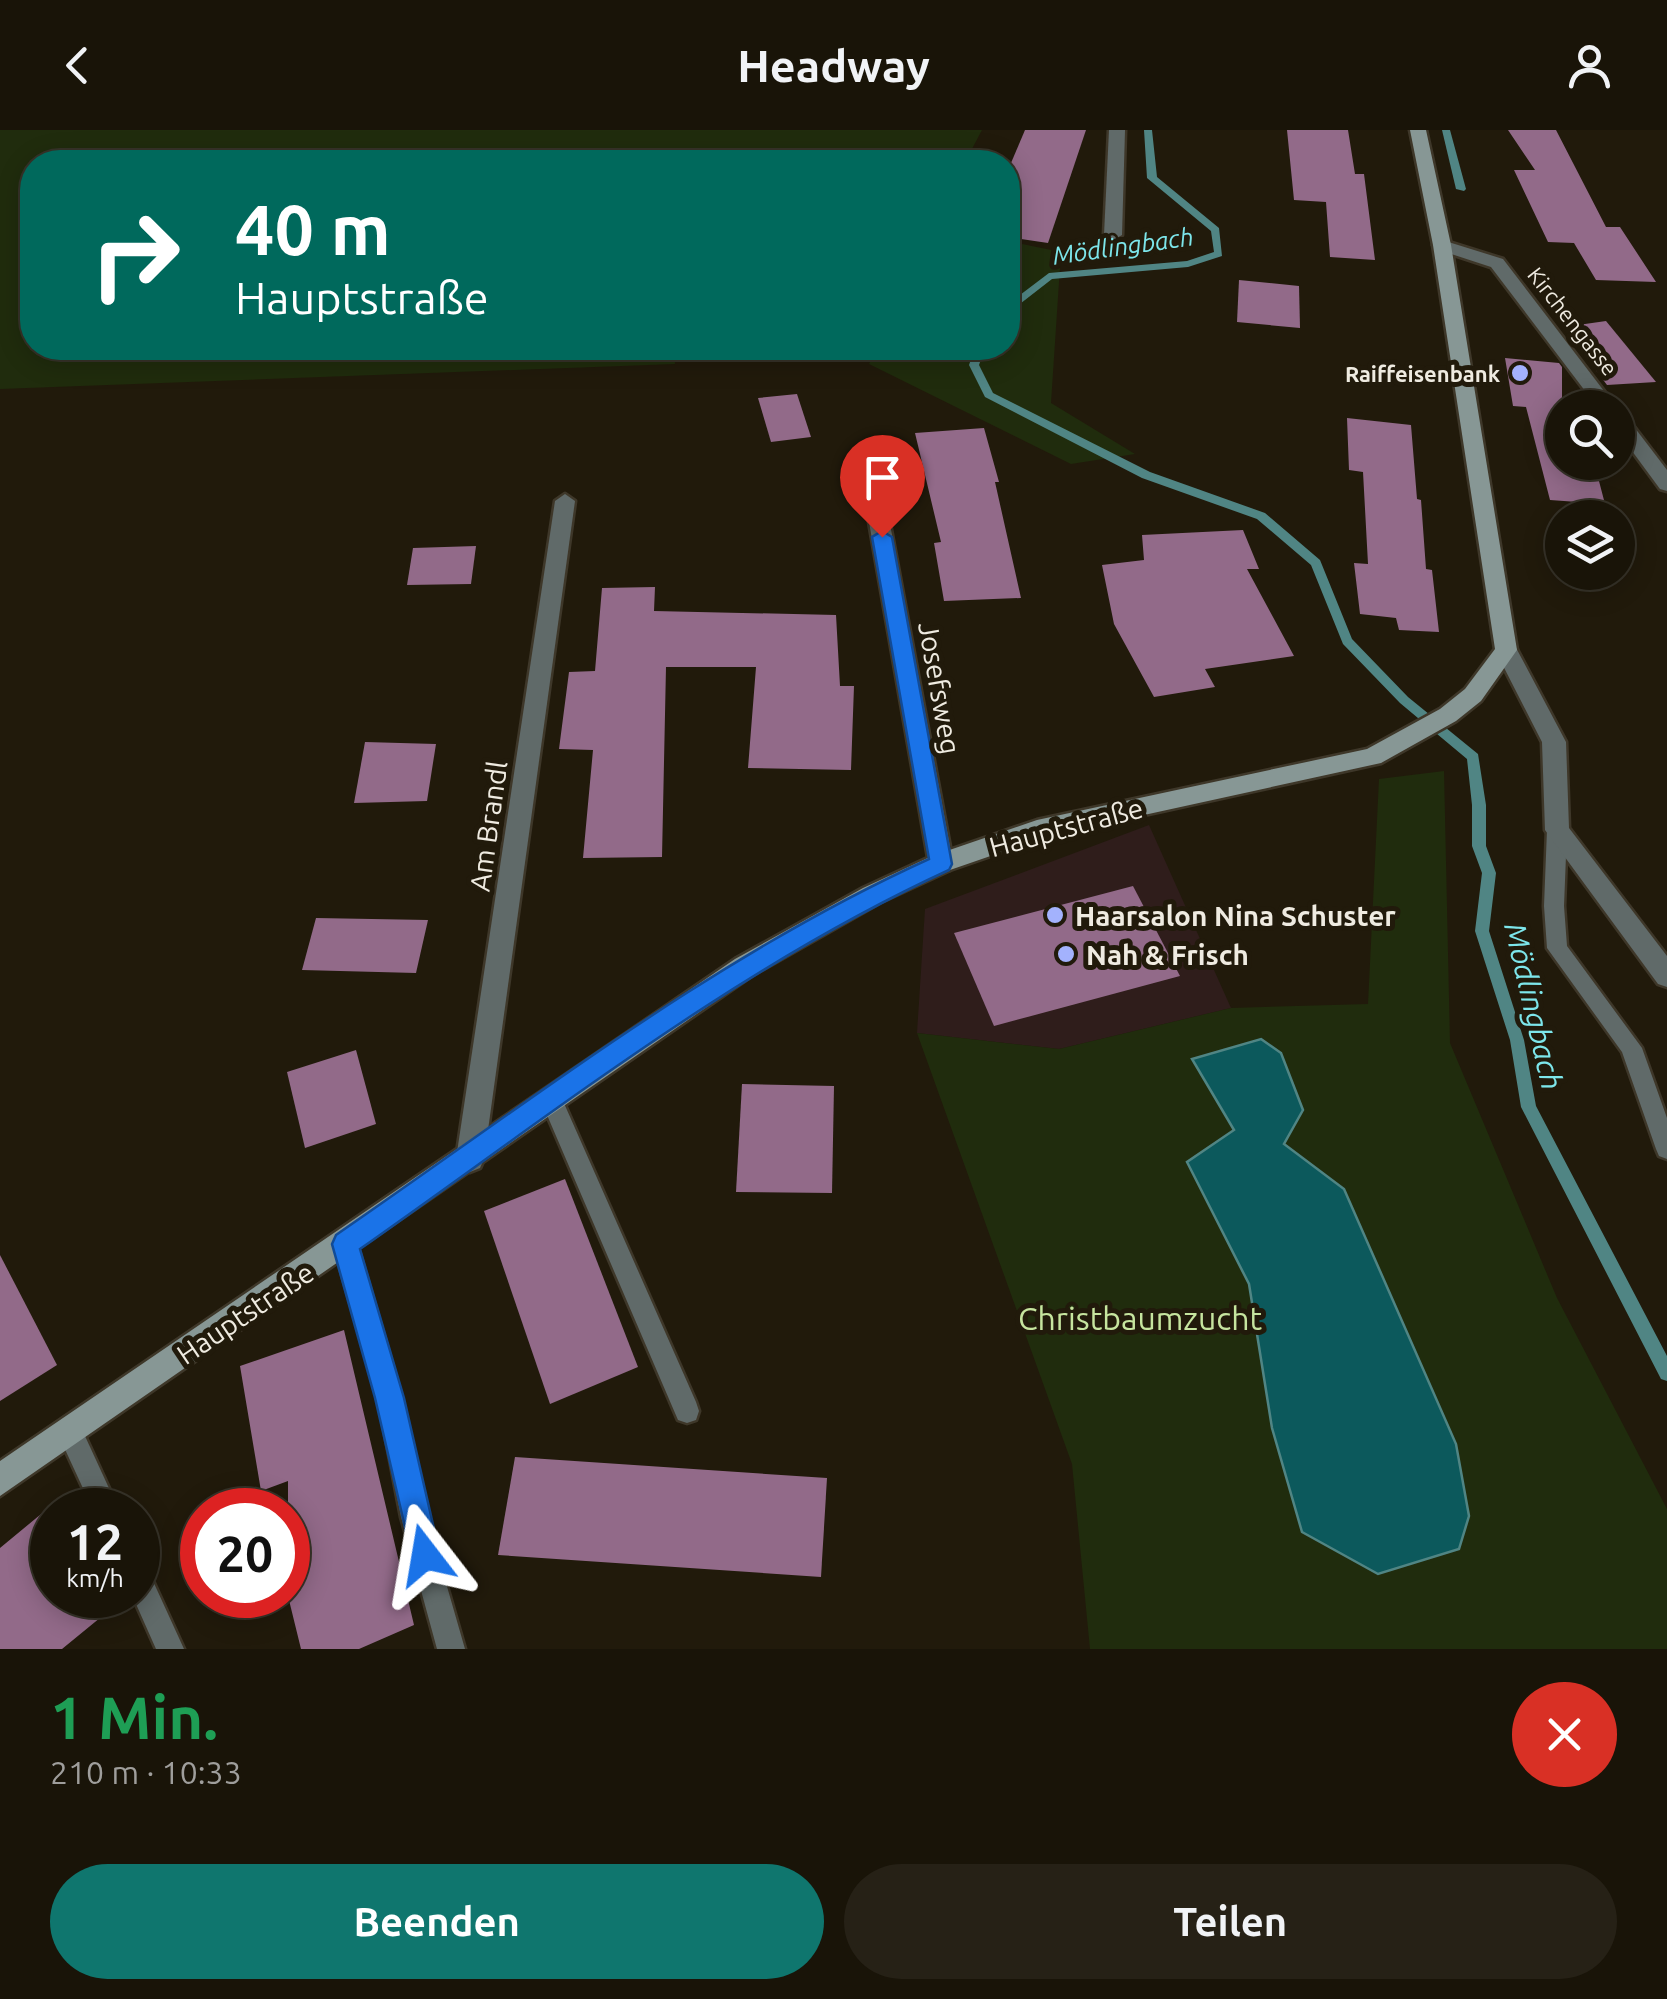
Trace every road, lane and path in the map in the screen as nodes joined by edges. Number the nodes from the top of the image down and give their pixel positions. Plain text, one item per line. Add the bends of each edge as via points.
1 (1117, 130) edge
2 (1418, 130) edge
3 (1114, 235) dead end
4 (1442, 245) junction
5 (1594, 390) edge
6 (1635, 442) edge
7 (869, 465) dead end
8 (1667, 484) edge
9 (565, 501) dead end
10 (1506, 650) junction
11 (1557, 830) junction
12 (941, 864) junction
13 (1667, 976) edge
14 (552, 1101) junction
15 (1667, 1148) edge
16 (470, 1159) junction
17 (345, 1244) junction
18 (687, 1411) dead end
19 (70, 1432) junction
20 (0, 1480) edge
21 (96, 1488) edge
22 (156, 1618) edge
23 (170, 1649) edge
24 (452, 1649) edge

1 - 3 street
2 - 4 main road
4 - 5 street, Kirchengasse via 1497,264
4 - 10 main road
6 - 8 street
7 - 12 street, Josefsweg
9 - 16 street, Am Brandl
10 - 11 street via 1554,742
10 - 12 main road, Hauptstraße via 1473,695 1373,758 1046,827
11 - 13 street
11 - 15 lane via 1558,948 1630,1048
12 - 14 main road, Hauptstraße via 744,967
14 - 16 main road, Hauptstraße
14 - 18 lane
16 - 17 main road, Hauptstraße
17 - 19 main road, Hauptstraße
17 - 24 lane
19 - 20 main road, Hauptstraße
19 - 21 lane
22 - 23 lane

